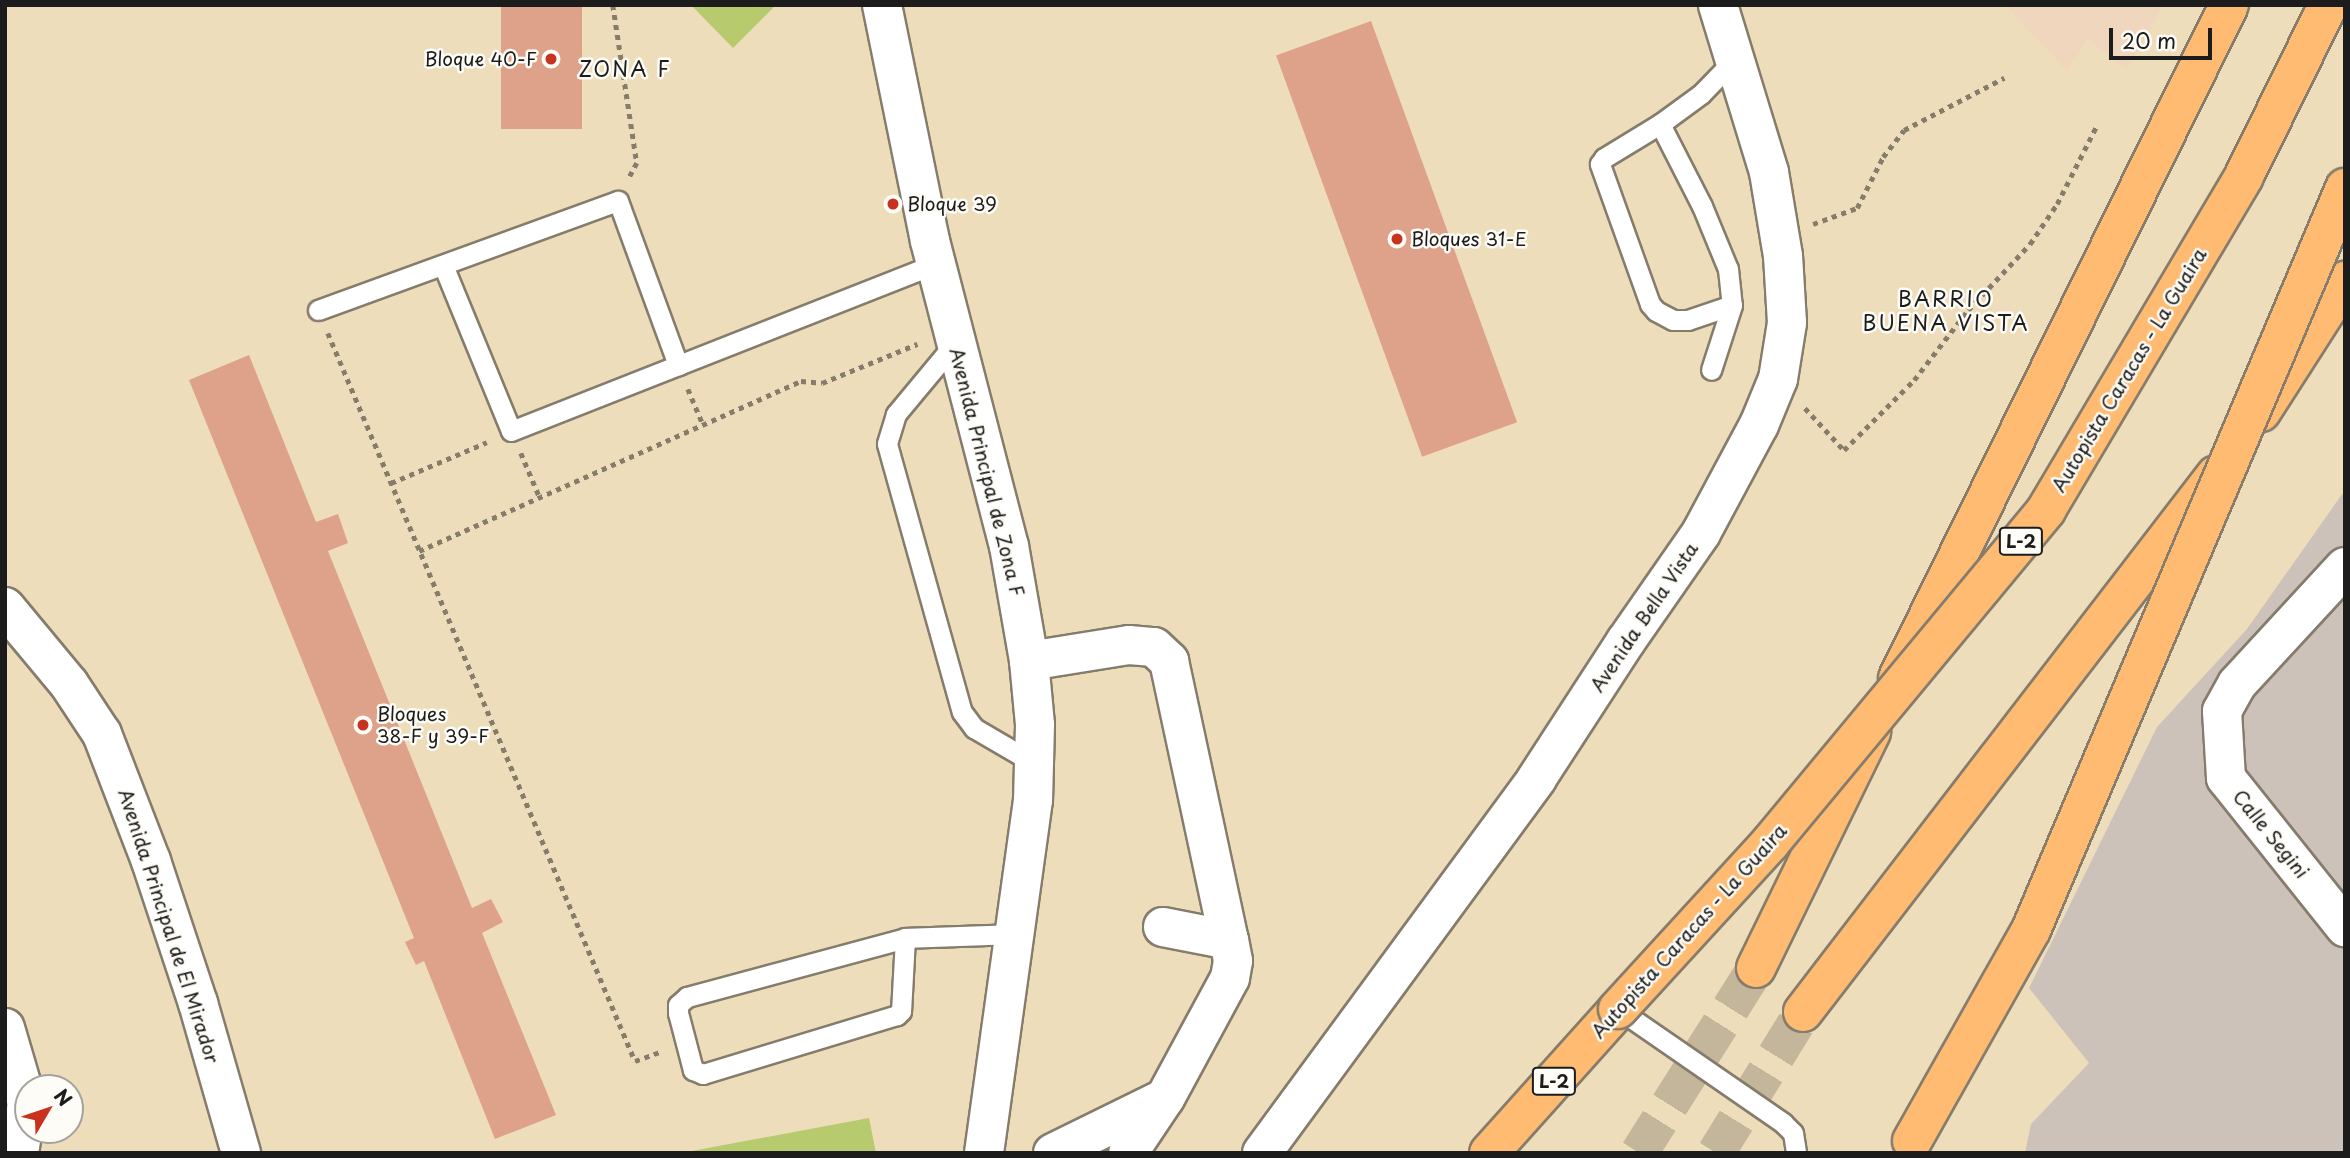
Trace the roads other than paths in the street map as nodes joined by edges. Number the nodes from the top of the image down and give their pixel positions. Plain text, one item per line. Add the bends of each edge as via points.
1 (882, 5) edge
2 (1718, 5) edge
3 (2229, 5) edge
4 (2328, 5) edge
5 (1734, 60) junction
6 (1660, 124) junction
7 (2345, 188) edge
8 (936, 264) junction
9 (443, 265) junction
10 (2345, 281) edge
11 (1732, 305) junction
12 (318, 310) road end
13 (954, 335) junction
14 (678, 365) junction
15 (1711, 370) dead end
16 (2345, 567) edge
17 (5, 607) edge
18 (1029, 661) junction
19 (1034, 763) junction
20 (1163, 927) dead end
21 (2345, 927) edge
22 (1014, 934) junction
23 (905, 938) junction
24 (1229, 940) junction
25 (1756, 968) tunnel mouth
26 (1618, 1009) junction
27 (1803, 1012) tunnel mouth
28 (5, 1028) edge
29 (1165, 1098) junction
30 (1909, 1147) edge
31 (19, 1153) edge
32 (242, 1153) edge
33 (984, 1153) edge
34 (1053, 1153) edge
35 (1128, 1153) edge
36 (1262, 1153) edge
37 (1489, 1153) edge
38 (1796, 1153) edge

1 - 8 street, Avenida Principal de Zona F
2 - 5 street, Avenida Bella Vista
3 - 25 highway, Autopista Caracas - La Guaira / L-2
4 - 26 highway, Autopista Caracas - La Guaira / L-2, bridge via 2244,176 2046,510 1770,843
5 - 6 lane via 1701,94
5 - 36 street, Avenida Bella Vista via 1769,172 1787,323 1778,379 1759,425 1701,533 1537,778
6 - 11 lane via 1728,269
6 - 11 lane via 1600,164 1650,304 1673,320 1688,320
7 - 30 highway, bridge via 2031,930
8 - 13 street, Avenida Principal de Zona F
8 - 14 lane
9 - 12 lane
9 - 14 lane via 511,431
9 - 14 lane via 618,201
10 - 27 highway via 2208,487
11 - 15 lane
13 - 18 street, Avenida Principal de Zona F via 1009,546
13 - 19 lane via 896,414 887,444 962,712 974,727
16 - 21 street, Calle Segini via 2237,684 2222,711 2225,778
17 - 32 street, Avenida Principal de El Mirador via 69,684 102,734 155,874
18 - 19 street, Avenida Principal de Zona F
18 - 24 street via 1129,645 1154,648 1169,661
19 - 22 street, Avenida Principal de Zona F
20 - 24 street
22 - 23 lane
22 - 33 street, Avenida Principal de Zona F
23 - 23 lane via 897,1016 702,1074 693,1070 678,1005 687,997
24 - 29 street via 1230,978
26 - 37 highway, Autopista Caracas - La Guaira / L-2
26 - 38 lane via 1783,1123 1793,1133
28 - 31 street via 27,1103
29 - 34 street
29 - 35 street

